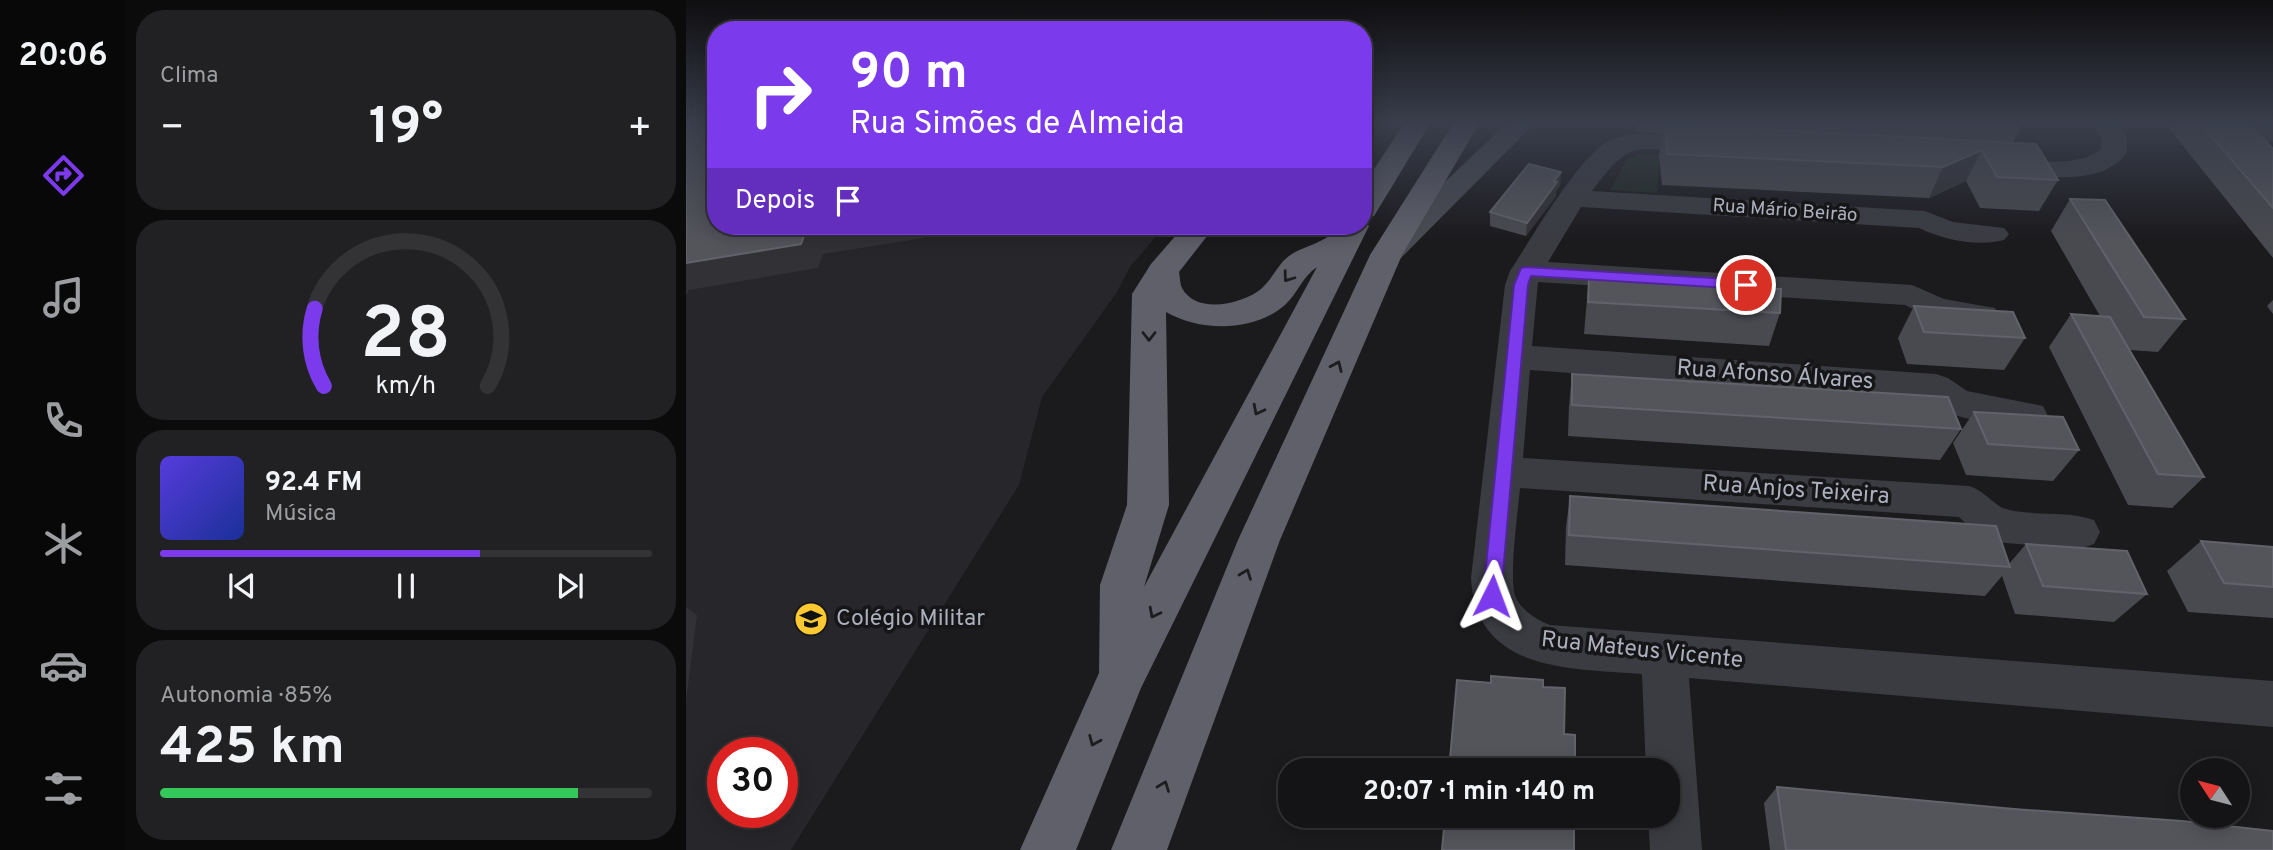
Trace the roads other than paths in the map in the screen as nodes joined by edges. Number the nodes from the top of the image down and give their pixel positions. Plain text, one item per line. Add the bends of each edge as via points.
1 (1393, 162) edge
2 (1443, 162) edge
3 (1482, 162) edge
4 (1601, 162) edge
5 (2103, 162) edge
6 (1978, 164) edge
7 (1372, 196) edge
8 (1574, 198) junction
9 (1994, 234) dead end
10 (1192, 235) edge
11 (1340, 235) edge
12 (1349, 235) edge
13 (1386, 256) junction
14 (1162, 271) junction
15 (1526, 271) junction
16 (1983, 316) edge
17 (1514, 357) junction
18 (2030, 416) edge
19 (1503, 472) junction
20 (2080, 532) dead end
21 (1664, 655) junction
22 (1121, 678) junction
23 (2273, 704) edge
24 (1048, 850) edge
25 (1139, 850) edge
26 (1676, 850) edge

1 - 7 highway
2 - 13 highway
3 - 13 main road
4 - 8 street, Rua Mateus Vicente
5 - 6 street via 2081,168
8 - 9 street, Rua Mário Beirão via 1925,220 1948,230
8 - 15 street, Rua Mateus Vicente
10 - 14 highway
11 -> 14 highway via 1297,266 1273,298 1224,316 1200,315 1179,304 1167,293
12 -> 22 highway
25 -> 13 highway via 1259,540
14 -> 22 highway via 1149,293 1148,505 1122,586
15 - 16 street via 1912,295 1936,308
15 - 17 street, Rua Mateus Vicente
17 - 18 street, Rua Afonso Álvares via 1936,387 1957,402
17 - 19 street, Rua Mateus Vicente
19 - 20 street, Rua Anjos Teixeira via 1969,502 1994,525
19 - 21 street, Rua Mateus Vicente via 1492,596 1511,626 1550,646
21 - 23 street, Rua Mateus Vicente
21 - 26 street
22 -> 24 highway

